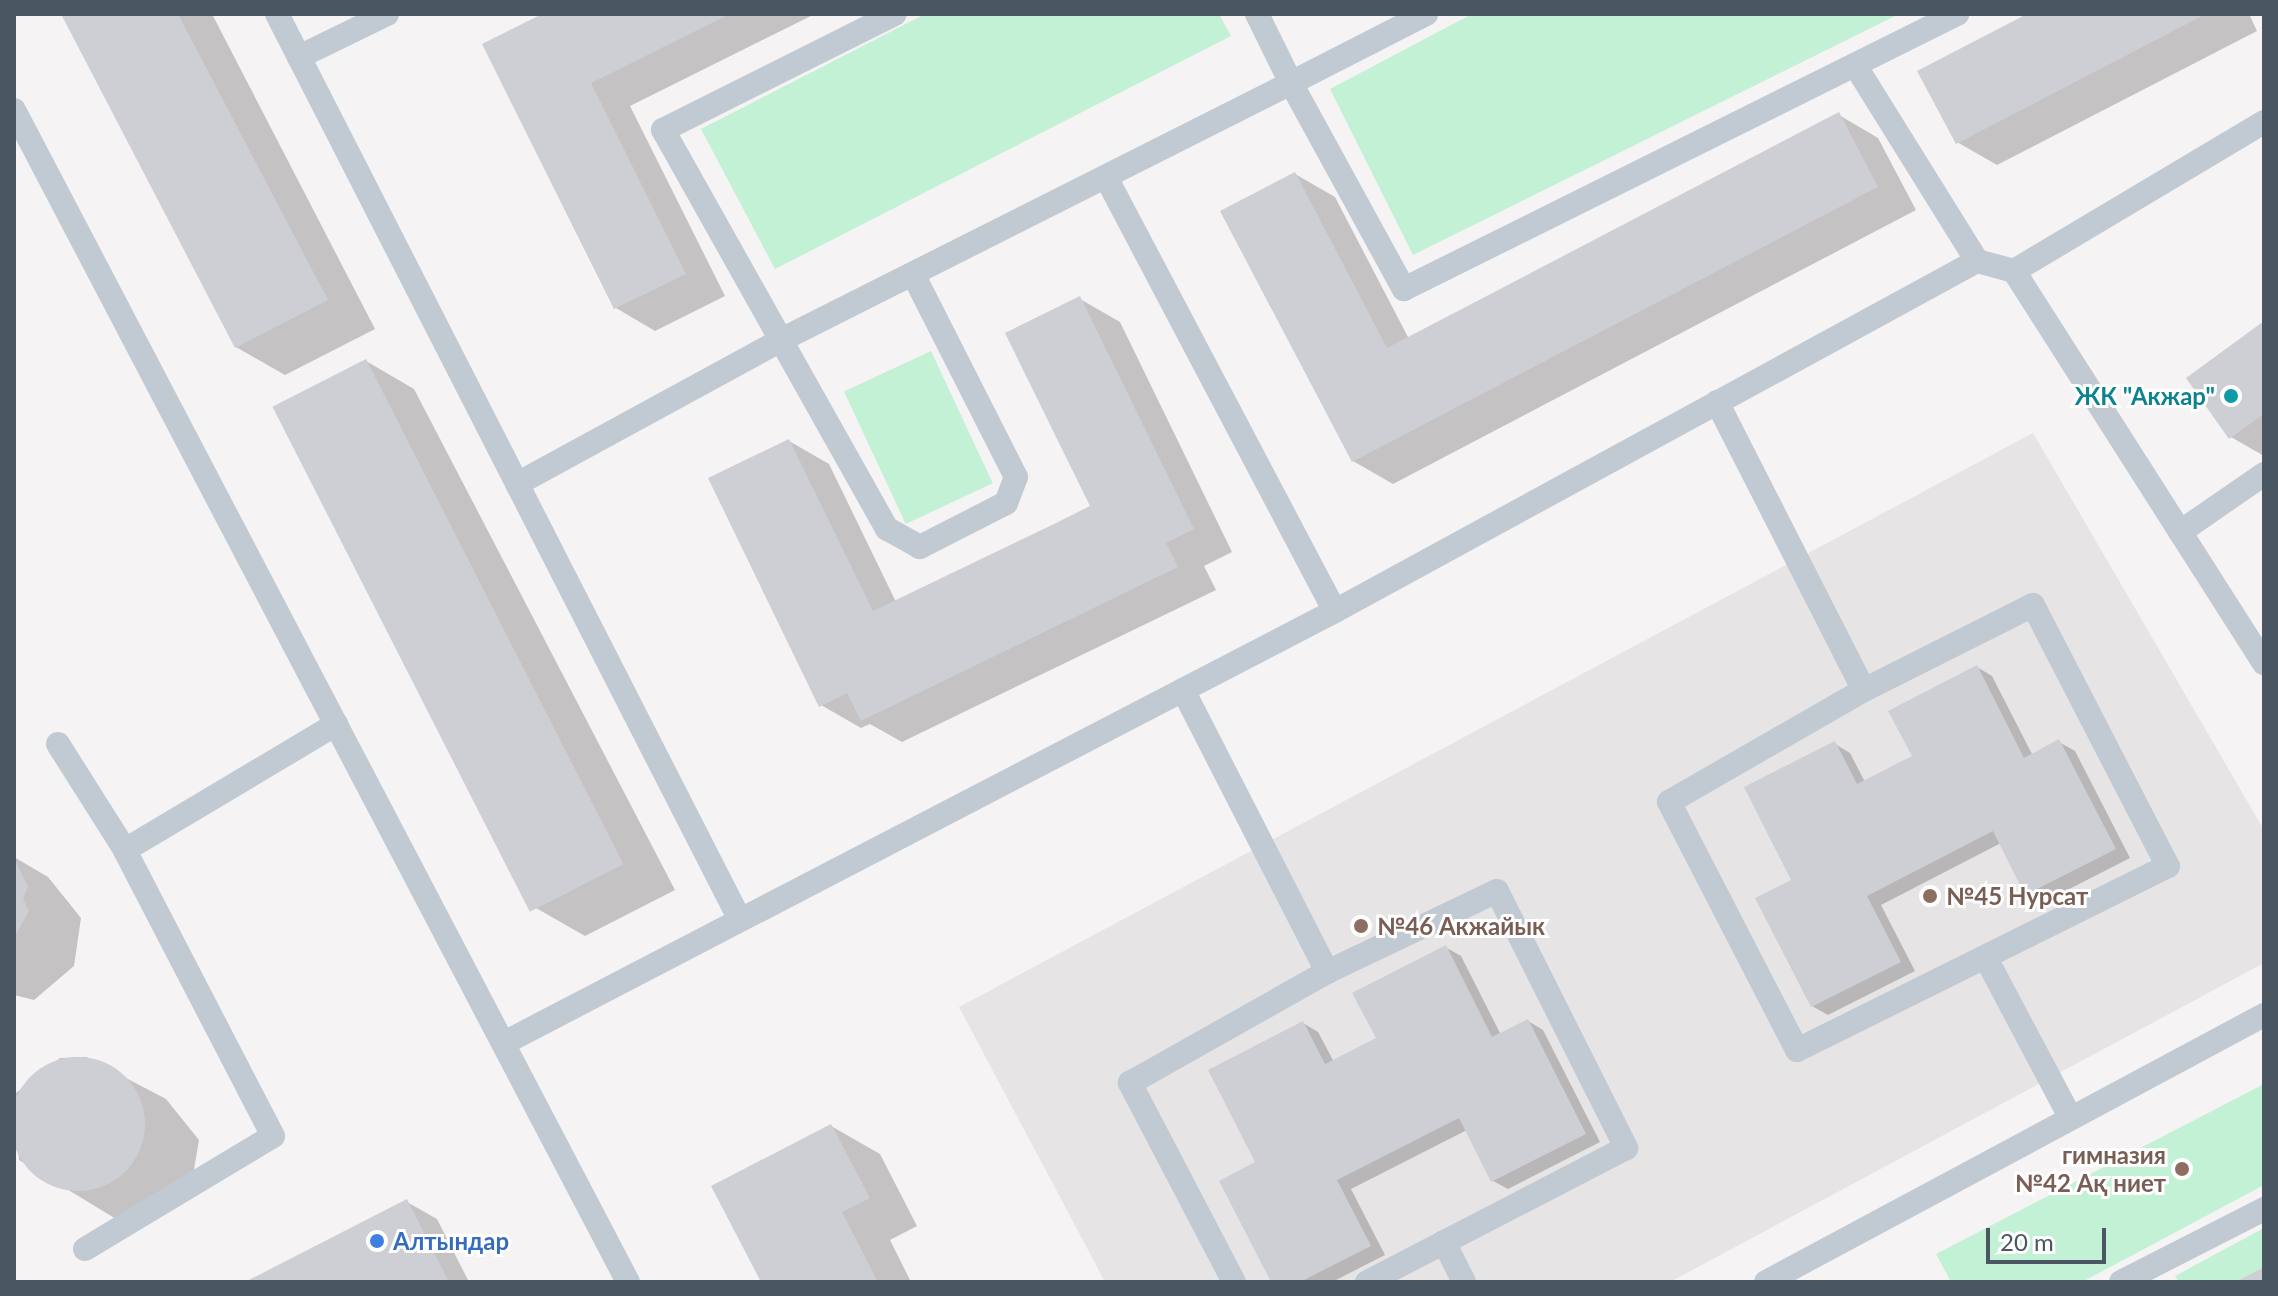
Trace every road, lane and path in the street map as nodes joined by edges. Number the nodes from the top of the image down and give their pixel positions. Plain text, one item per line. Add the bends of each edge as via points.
1 (277, 14) edge
2 (387, 14) edge
3 (895, 14) edge
4 (1257, 14) edge
5 (1426, 14) edge
6 (1957, 14) edge
7 (299, 57) junction
8 (1855, 65) junction
9 (1291, 83) junction
10 (14, 110) edge
11 (2264, 122) edge
12 (1108, 181) junction
13 (1977, 261) junction
14 (2014, 271) junction
15 (915, 278) junction
16 (781, 340) junction
17 (1717, 402) junction
18 (2264, 474) edge
19 (517, 484) junction
20 (2180, 532) junction
21 (1335, 611) junction
22 (2264, 663) edge
23 (1183, 690) junction
24 (1864, 690) junction
25 (336, 724) junction
26 (58, 744) dead end
27 (125, 850) junction
28 (740, 920) junction
29 (1988, 962) junction
30 (1327, 972) junction
31 (2264, 1015) edge
32 (504, 1043) junction
33 (2070, 1117) junction
34 (2264, 1209) edge
35 (1444, 1242) junction
36 (85, 1249) dead end
37 (628, 1282) edge
38 (1234, 1282) edge
39 (1367, 1282) edge
40 (1464, 1282) edge
41 (1766, 1282) edge
42 (2121, 1282) edge

1 - 7 lane
2 - 7 lane
3 - 16 lane via 663,130
4 - 9 lane
5 - 9 lane
6 - 8 lane
7 - 19 lane
8 - 9 lane via 1404,289
8 - 13 lane
9 - 12 lane
10 - 25 lane
11 - 14 lane
12 - 15 lane
12 - 21 lane
13 - 14 lane
13 - 17 lane
14 - 20 lane
15 - 16 lane
15 - 16 lane via 1016,477 1006,503 938,544 908,544 887,529
16 - 19 lane
17 - 21 lane
17 - 24 lane
18 - 20 lane
19 - 28 lane
20 - 22 lane
21 - 23 lane
23 - 28 lane
23 - 30 lane
24 - 29 lane via 2033,605 2168,866
24 - 29 lane via 1669,802 1797,1050
25 - 27 lane
25 - 32 lane
26 - 27 lane
27 - 36 lane via 273,1136
28 - 32 lane
29 - 33 lane
30 - 35 lane via 1497,891 1626,1148
30 - 38 lane via 1130,1083
31 - 33 lane
32 - 37 lane
33 - 41 lane
34 - 42 lane
35 - 39 lane
35 - 40 lane

